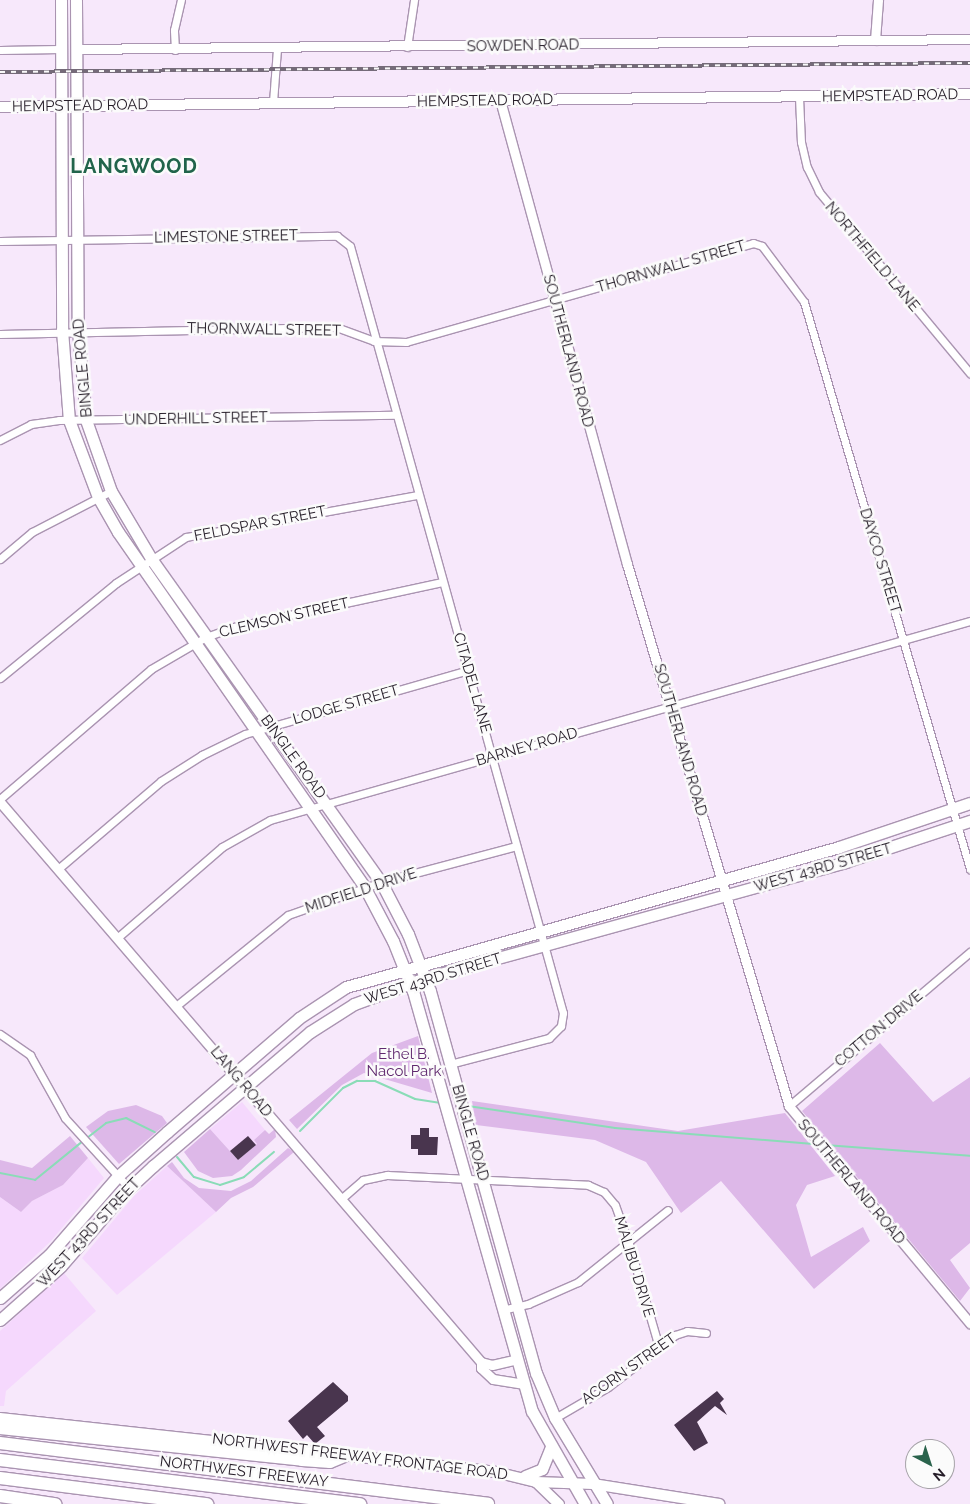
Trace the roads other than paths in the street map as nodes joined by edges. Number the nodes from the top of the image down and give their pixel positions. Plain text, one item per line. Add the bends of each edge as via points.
1 (61, 0) edge
2 (76, 0) edge
3 (181, 0) edge
4 (414, 0) edge
5 (878, 0) edge
6 (970, 38) edge
7 (875, 40) junction
8 (407, 48) junction
9 (60, 49) junction
10 (77, 49) junction
11 (277, 49) junction
12 (0, 50) edge
13 (175, 50) junction
14 (970, 94) edge
15 (799, 98) junction
16 (500, 100) junction
17 (273, 102) junction
18 (0, 107) edge
19 (62, 107) junction
20 (78, 107) junction
21 (79, 238) junction
22 (63, 239) junction
23 (0, 241) edge
24 (775, 262) joint
25 (554, 300) junction
26 (62, 330) junction
27 (78, 330) junction
28 (0, 334) edge
29 (374, 342) junction
30 (970, 373) edge
31 (396, 415) junction
32 (69, 420) junction
33 (86, 420) junction
34 (0, 440) edge
35 (110, 491) junction
36 (417, 494) junction
37 (98, 497) junction
38 (0, 559) edge
39 (152, 560) junction
40 (140, 568) junction
41 (442, 582) junction
42 (970, 621) edge
43 (206, 637) junction
44 (903, 640) junction
45 (193, 644) junction
46 (468, 670) junction
47 (0, 678) edge
48 (670, 706) junction
49 (271, 726) junction
50 (255, 732) junction
51 (493, 757) junction
52 (0, 800) edge
53 (970, 803) edge
54 (326, 804) junction
55 (310, 808) junction
56 (954, 810) junction
57 (970, 821) edge
58 (958, 826) junction
59 (516, 846) junction
60 (839, 847) junction
61 (845, 862) junction
62 (58, 869) junction
63 (970, 869) edge
64 (720, 880) junction
65 (381, 882) junction
66 (365, 888) junction
67 (725, 897) junction
68 (631, 907) junction
69 (635, 921) junction
70 (542, 931) junction
71 (117, 938) junction
72 (546, 945) junction
73 (970, 952) edge
74 (420, 964) junction
75 (404, 968) junction
76 (425, 978) junction
77 (410, 983) junction
78 (176, 1006) junction
79 (299, 1018) junction
80 (310, 1032) junction
81 (0, 1034) edge
82 (450, 1064) junction
83 (235, 1075) junction
84 (246, 1088) junction
85 (789, 1106) junction
86 (473, 1144) junction
87 (459, 1147) junction
88 (118, 1176) junction
89 (467, 1178) junction
90 (484, 1178) junction
91 (129, 1188) junction
92 (341, 1198) junction
93 (668, 1210) dead end
94 (629, 1244) junction
95 (49, 1255) junction
96 (58, 1269) junction
97 (0, 1298) edge
98 (516, 1307) junction
99 (502, 1310) junction
100 (0, 1320) edge
101 (970, 1323) edge
102 (706, 1333) dead end
103 (659, 1347) junction
104 (517, 1359) junction
105 (481, 1362) junction
106 (524, 1384) junction
107 (554, 1415) junction
108 (0, 1418) edge
109 (0, 1428) edge
110 (0, 1442) edge
111 (551, 1447) junction
112 (344, 1456) junction
113 (0, 1460) edge
114 (525, 1476) junction
115 (0, 1478) edge
116 (536, 1482) junction
117 (570, 1483) junction
118 (592, 1484) junction
119 (0, 1496) edge
120 (55, 1504) edge
121 (207, 1504) edge
122 (360, 1504) edge
123 (488, 1504) edge
124 (560, 1504) edge
125 (585, 1504) edge
126 (607, 1504) edge
127 (692, 1504) edge
128 (715, 1504) edge

1 - 9 main road, BINGLE ROAD
2 - 10 main road, BINGLE ROAD
3 - 13 street via 174,30
4 - 8 street
5 - 7 street
6 - 7 street, SOWDEN ROAD
7 - 8 street, SOWDEN ROAD
8 - 11 street, SOWDEN ROAD
9 - 12 street
9 - 19 main road, BINGLE ROAD
10 - 13 street, SOWDEN ROAD
10 - 20 main road, BINGLE ROAD
11 - 13 street, SOWDEN ROAD
11 - 17 street
14 - 15 main road, HEMPSTEAD ROAD
15 - 16 main road, HEMPSTEAD ROAD
15 - 30 street, NORTHFIELD LANE via 801,142 807,167 819,192
16 - 17 main road, HEMPSTEAD ROAD
16 - 25 street, SOUTHERLAND ROAD
17 - 20 main road, HEMPSTEAD ROAD
18 - 19 main road, HEMPSTEAD ROAD
19 - 20 main road, HEMPSTEAD ROAD
19 - 22 main road, BINGLE ROAD
20 - 21 main road, BINGLE ROAD
21 - 22 street, LIMESTONE STREET
21 - 27 main road, BINGLE ROAD
21 - 29 street, LIMESTONE STREET via 336,236 350,246
22 - 23 street, LIMESTONE STREET
22 - 26 main road, BINGLE ROAD
24 - 25 street, THORNWALL STREET via 762,246 753,243
24 - 44 street, DAYCO STREET via 804,302
25 - 29 street, THORNWALL STREET via 430,337
25 - 48 street, SOUTHERLAND ROAD
26 - 27 street, THORNWALL STREET
26 - 28 street, THORNWALL STREET
26 - 32 main road, BINGLE ROAD
27 - 29 street, THORNWALL STREET via 336,328
27 - 33 main road, BINGLE ROAD
29 - 31 street, CITADEL LANE
31 - 33 street, UNDERHILL STREET
31 - 36 street, CITADEL LANE
32 - 33 street, UNDERHILL STREET
32 - 34 street, UNDERHILL STREET via 31,424
32 - 37 main road, BINGLE ROAD
33 - 35 main road, BINGLE ROAD
35 - 37 street
35 - 39 main road, BINGLE ROAD
36 - 39 street, FELDSPAR STREET via 186,537
36 - 41 street, CITADEL LANE
37 - 38 street via 32,532
37 - 40 main road, BINGLE ROAD
39 - 40 street, FELDSPAR STREET
39 - 43 main road, BINGLE ROAD
40 - 45 main road, BINGLE ROAD
40 - 47 street, FELDSPAR STREET
41 - 43 street, CLEMSON STREET via 234,627
41 - 46 street, CITADEL LANE
42 - 44 street, BARNEY ROAD
43 - 45 street, CLEMSON STREET
43 - 49 main road, BINGLE ROAD
44 - 48 street, BARNEY ROAD
44 - 56 street, DAYCO STREET
45 - 50 main road, BINGLE ROAD
45 - 52 street, CLEMSON STREET via 152,669
46 - 49 street, LODGE STREET
46 - 51 street, CITADEL LANE
48 - 51 street, BARNEY ROAD
48 - 64 street, SOUTHERLAND ROAD
49 - 50 street, LODGE STREET
49 - 54 main road, BINGLE ROAD
50 - 55 main road, BINGLE ROAD
50 - 62 street, LODGE STREET via 175,771
51 - 54 street, BARNEY ROAD
51 - 59 street, CITADEL LANE
52 - 62 street, LANG ROAD
53 - 56 main road, WEST 43RD STREET
54 - 55 street, BARNEY ROAD
54 - 65 main road, BINGLE ROAD
55 - 66 main road, BINGLE ROAD
55 - 71 street, BARNEY ROAD via 270,820 234,839
56 - 58 street, DAYCO STREET
56 - 60 main road, WEST 43RD STREET
57 - 58 main road, WEST 43RD STREET
58 - 61 main road, WEST 43RD STREET
58 - 63 street, DAYCO STREET
59 - 65 street, MIDFIELD DRIVE
59 - 70 street, CITADEL LANE
60 - 61 main road
60 - 64 main road, WEST 43RD STREET
61 - 67 main road, WEST 43RD STREET
62 - 71 street, LANG ROAD
64 - 67 street, SOUTHERLAND ROAD
64 - 68 main road, WEST 43RD STREET
65 - 66 street, MIDFIELD DRIVE
65 - 74 main road, BINGLE ROAD
66 - 75 main road, BINGLE ROAD
66 - 78 street, MIDFIELD DRIVE via 288,915
67 - 69 main road, WEST 43RD STREET
67 - 85 street, SOUTHERLAND ROAD
68 - 69 main road
68 - 70 main road, WEST 43RD STREET
69 - 72 main road, WEST 43RD STREET
70 - 72 street, CITADEL LANE
70 - 74 main road, WEST 43RD STREET
71 - 78 street, LANG ROAD
72 - 76 main road, WEST 43RD STREET
72 - 82 street, CITADEL LANE via 563,1013 561,1026 549,1038
73 - 85 street, COTTON DRIVE
74 - 75 main road, WEST 43RD STREET
74 - 76 main road, BINGLE ROAD
75 - 77 main road, BINGLE ROAD
75 - 79 main road, WEST 43RD STREET via 346,987
76 - 77 main road, WEST 43RD STREET
76 - 82 main road, BINGLE ROAD
77 - 80 main road, WEST 43RD STREET via 354,1004
77 - 87 main road, BINGLE ROAD
78 - 83 street, LANG ROAD
79 - 80 main road
79 - 83 main road, WEST 43RD STREET
80 - 84 main road, WEST 43RD STREET
81 - 88 street via 30,1056 65,1118
82 - 86 main road, BINGLE ROAD
83 - 84 street, LANG ROAD
83 - 88 main road, WEST 43RD STREET
84 - 91 main road, WEST 43RD STREET
84 - 92 street, LANG ROAD
85 - 101 street, SOUTHERLAND ROAD via 810,1137
86 - 87 main road
86 - 90 main road, BINGLE ROAD
87 - 89 main road, BINGLE ROAD
88 - 91 street
88 - 95 main road, WEST 43RD STREET
89 - 90 street, MALIBU DRIVE
89 - 92 street, MALIBU DRIVE via 387,1175 364,1180
89 - 99 main road, BINGLE ROAD
90 - 94 street, MALIBU DRIVE via 588,1185 604,1192 615,1204
90 - 98 main road, BINGLE ROAD
91 - 96 main road, WEST 43RD STREET
92 - 105 street, LANG ROAD
93 - 94 street
94 - 98 street via 578,1282
94 - 103 street, MALIBU DRIVE
95 - 96 main road
95 - 97 main road, WEST 43RD STREET
96 - 100 main road, WEST 43RD STREET
98 - 99 street
98 - 107 main road, BINGLE ROAD
99 - 104 main road, BINGLE ROAD
102 - 103 street, ACORN STREET via 687,1331
103 - 107 street, ACORN STREET via 608,1387
104 - 105 street via 492,1364
104 - 106 main road, BINGLE ROAD
104 - 107 main road
105 - 106 street, LANG ROAD via 481,1368 493,1378
106 - 111 main road, BINGLE ROAD
107 - 118 main road, BINGLE ROAD
108 - 112 main road, NORTHWEST FREEWAY FRONTAGE ROAD
109 - 112 highway via 302,1460 330,1462
110 - 123 highway, NORTHWEST FREEWAY
111 - 114 main road via 542,1470
111 - 117 main road, BINGLE ROAD
112 - 114 main road, NORTHWEST FREEWAY FRONTAGE ROAD
113 - 122 highway
114 - 116 main road, NORTHWEST FREEWAY FRONTAGE ROAD
115 - 121 highway
116 - 117 main road, NORTHWEST FREEWAY FRONTAGE ROAD
116 - 124 main road
117 - 118 main road, NORTHWEST FREEWAY FRONTAGE ROAD
117 - 125 main road, BINGLE ROAD
118 - 126 main road, BINGLE ROAD
118 - 128 main road, NORTHWEST FREEWAY FRONTAGE ROAD
119 - 120 highway
127 - 128 main road

